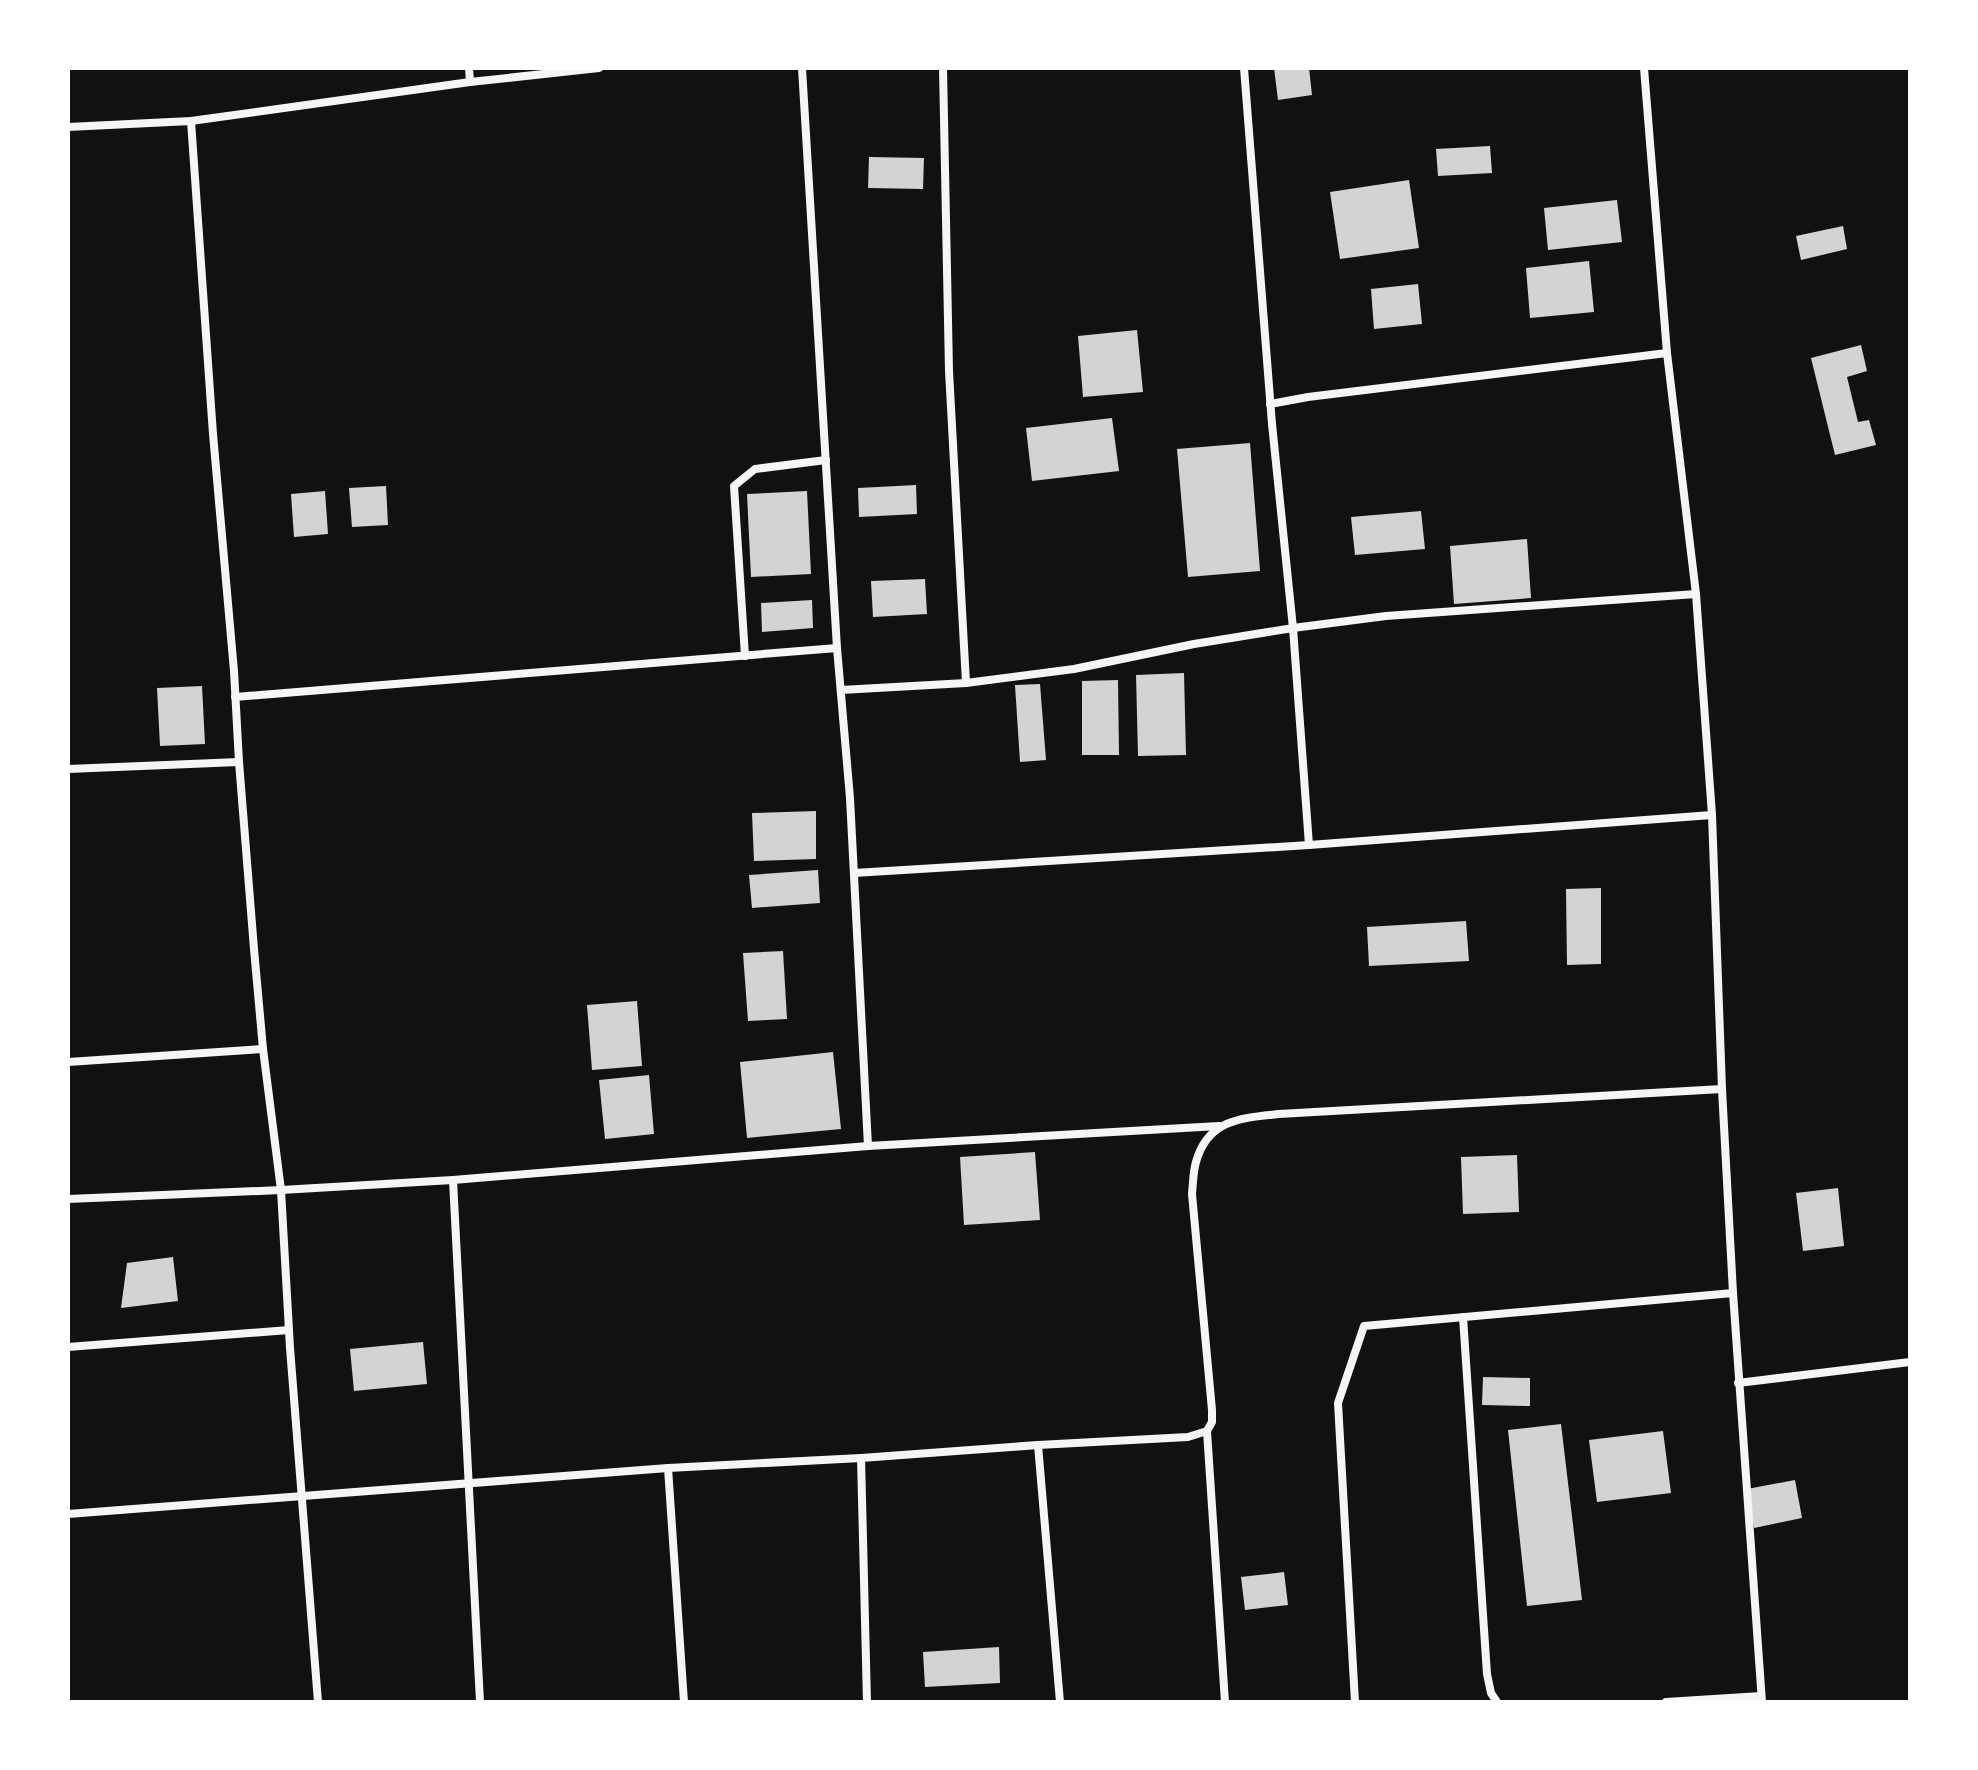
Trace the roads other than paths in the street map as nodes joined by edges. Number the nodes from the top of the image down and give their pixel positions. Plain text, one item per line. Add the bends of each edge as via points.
1 (469, 68) edge
2 (599, 68) edge
3 (802, 68) edge
4 (943, 68) edge
5 (1244, 68) edge
6 (1644, 68) edge
7 (470, 82) junction
8 (191, 121) junction
9 (68, 127) edge
10 (1667, 353) junction
11 (1270, 404) junction
12 (826, 460) junction
13 (1696, 594) junction
14 (1293, 628) junction
15 (837, 648) junction
16 (745, 656) junction
17 (966, 683) junction
18 (841, 690) junction
19 (235, 697) junction
20 (239, 762) junction
21 (68, 769) edge
22 (1712, 815) junction
23 (1309, 845) junction
24 (854, 873) junction
25 (263, 1049) junction
26 (68, 1062) edge
27 (1722, 1089) junction
28 (1220, 1126) junction
29 (868, 1146) junction
30 (453, 1180) junction
31 (281, 1190) junction
32 (68, 1199) edge
33 (1733, 1293) junction
34 (1463, 1317) junction
35 (289, 1330) junction
36 (68, 1347) edge
37 (1910, 1362) edge
38 (1738, 1383) junction
39 (1207, 1431) junction
40 (1038, 1445) junction
41 (861, 1458) junction
42 (668, 1468) junction
43 (469, 1483) junction
44 (302, 1497) junction
45 (68, 1514) edge
46 (1761, 1699) edge
47 (318, 1702) edge
48 (480, 1702) edge
49 (684, 1702) edge
50 (867, 1702) edge
51 (1060, 1702) edge
52 (1225, 1702) edge
53 (1355, 1702) edge
54 (1497, 1702) edge
55 (1666, 1702) edge

1 - 7 street
2 - 7 street
3 - 12 street
4 - 17 street via 949,371
5 - 11 street
6 - 10 street
7 - 8 street
8 - 9 street
8 - 19 street
10 - 11 street
10 - 13 street
11 - 14 street
12 - 15 street
12 - 16 street via 755,469 734,486
13 - 14 street via 1386,616
13 - 22 street
14 - 17 street via 1074,669
14 - 23 street
15 - 16 street
15 - 18 street
16 - 19 street
17 - 18 street
18 - 24 street
19 - 20 street
20 - 21 street
20 - 25 street
22 - 23 street
22 - 27 street
23 - 24 street
24 - 29 street
25 - 26 street
25 - 31 street
27 - 28 street via 1279,1114
27 - 33 street
28 - 29 street
28 - 39 street via 1195,1163 1192,1194 1212,1410
29 - 30 street
30 - 31 street
30 - 43 street
31 - 32 street
31 - 35 street
33 - 34 street
33 - 38 street
34 - 53 street via 1364,1326 1338,1403
34 - 54 street via 1487,1674
35 - 36 street
35 - 44 street
37 - 38 street
38 - 46 street
39 - 40 street via 1188,1437
39 - 52 street
40 - 41 street
40 - 51 street
41 - 42 street
41 - 50 street
42 - 43 street
42 - 49 street
43 - 44 street
43 - 48 street
44 - 45 street
44 - 47 street
46 - 55 street

